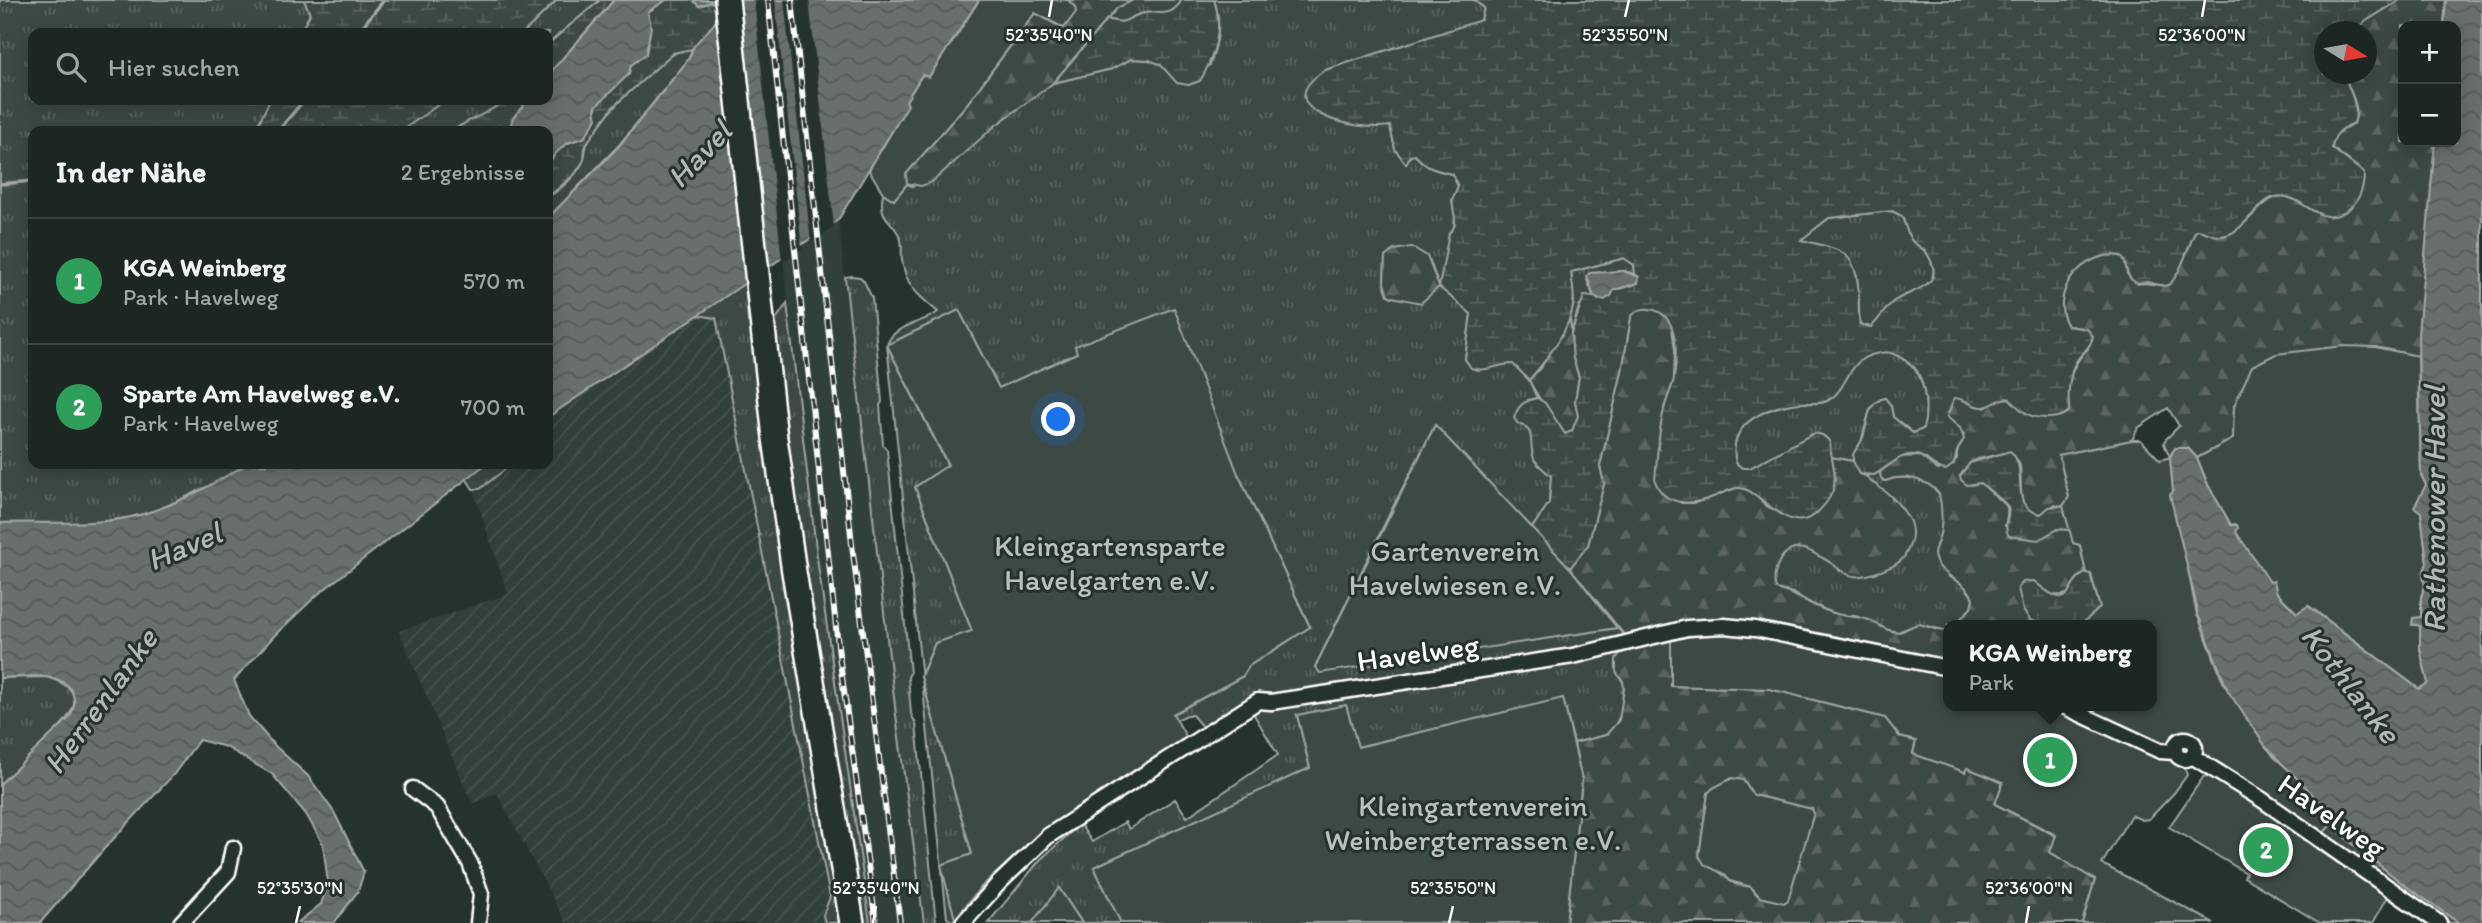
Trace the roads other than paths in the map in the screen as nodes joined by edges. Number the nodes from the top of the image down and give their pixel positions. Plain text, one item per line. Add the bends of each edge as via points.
1 (727, 0) edge
2 (1943, 667) edge
3 (2074, 711) edge
4 (413, 789) dead end
5 (233, 848) dead end
6 (181, 923) edge
7 (478, 923) edge
8 (852, 923) edge
9 (963, 923) edge
10 (2439, 923) edge

1 - 8 main road via 794,572
2 - 9 street, Havelweg via 1755,629 1704,627 1524,665 1258,702 1048,836
3 - 10 street, Havelweg via 2160,751 2175,752 2181,740 2188,740 2194,747 2192,756 2262,799
4 - 7 street via 437,807 470,863 481,894
5 - 6 street via 228,872

